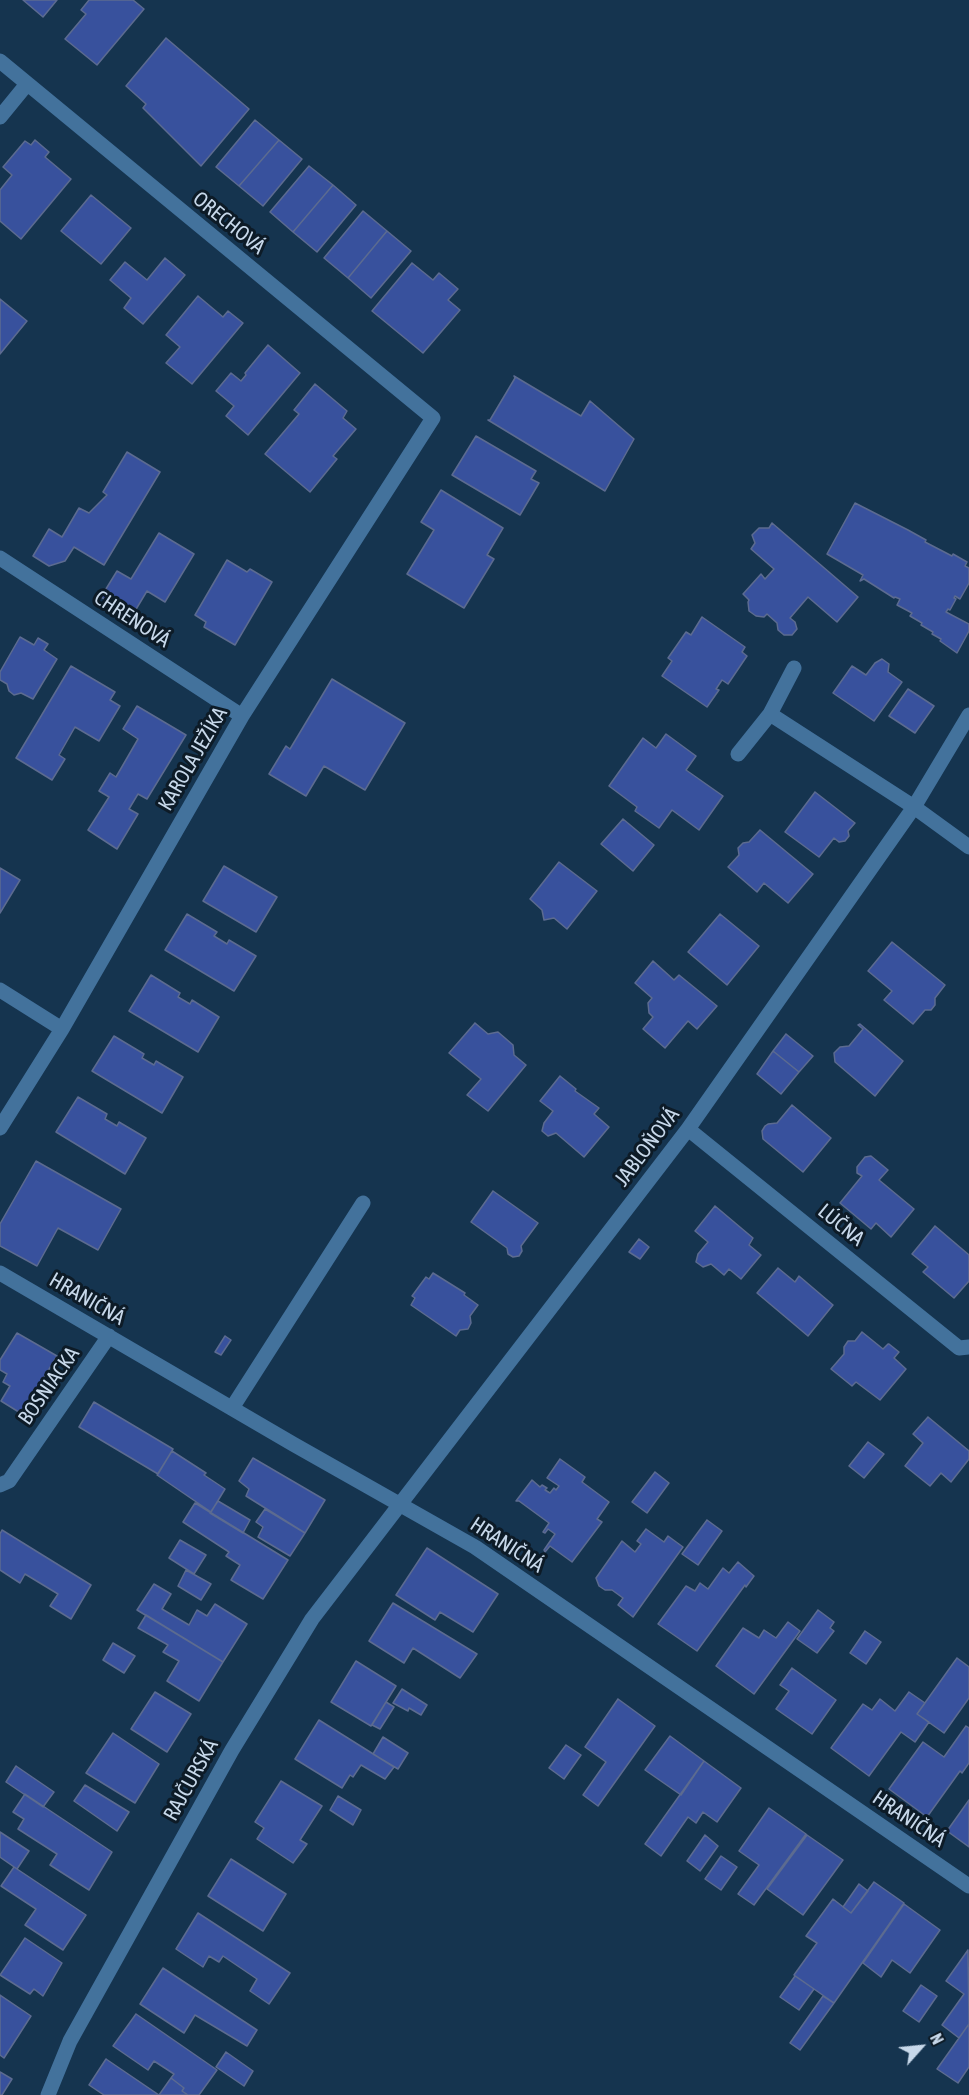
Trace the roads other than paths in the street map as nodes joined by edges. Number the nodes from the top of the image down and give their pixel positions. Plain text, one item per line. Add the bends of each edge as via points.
1 (0, 61) edge
2 (27, 84) junction
3 (0, 117) edge
4 (433, 418) joint
5 (0, 558) edge
6 (794, 668) dead end
7 (770, 714) junction
8 (242, 716) junction
9 (969, 716) edge
10 (738, 754) dead end
11 (914, 807) junction
12 (969, 847) edge
13 (0, 990) edge
14 (62, 1029) junction
15 (0, 1128) edge
16 (688, 1129) junction
17 (363, 1203) dead end
18 (0, 1273) edge
19 (109, 1336) junction
20 (969, 1347) edge
21 (232, 1408) junction
22 (0, 1485) edge
23 (400, 1503) junction
24 (969, 1886) edge
25 (48, 2095) edge

1 - 2 street, ORECHOVÁ
2 - 3 street
2 - 4 street, ORECHOVÁ
4 - 8 street, KAROLA JEŽÍKA
5 - 8 street, CHRENOVÁ
6 - 7 street
7 - 10 street
7 - 11 street
8 - 14 street, KAROLA JEŽÍKA
9 - 11 street, JABLOŇOVÁ
11 - 12 street
11 - 16 street, JABLOŇOVÁ
13 - 14 street
14 - 15 street, KAROLA JEŽÍKA
16 - 20 street, LÚČNA via 959,1348
16 - 23 street, JABLOŇOVÁ
17 - 21 street
18 - 19 street, HRANIČNÁ
19 - 21 street, HRANIČNÁ
19 - 22 street, BOSNIACKA via 9,1481
21 - 23 street, HRANIČNÁ
23 - 24 street, HRANIČNÁ via 475,1547
23 - 25 street, RAJČURSKÁ via 312,1619 232,1750 70,2041

